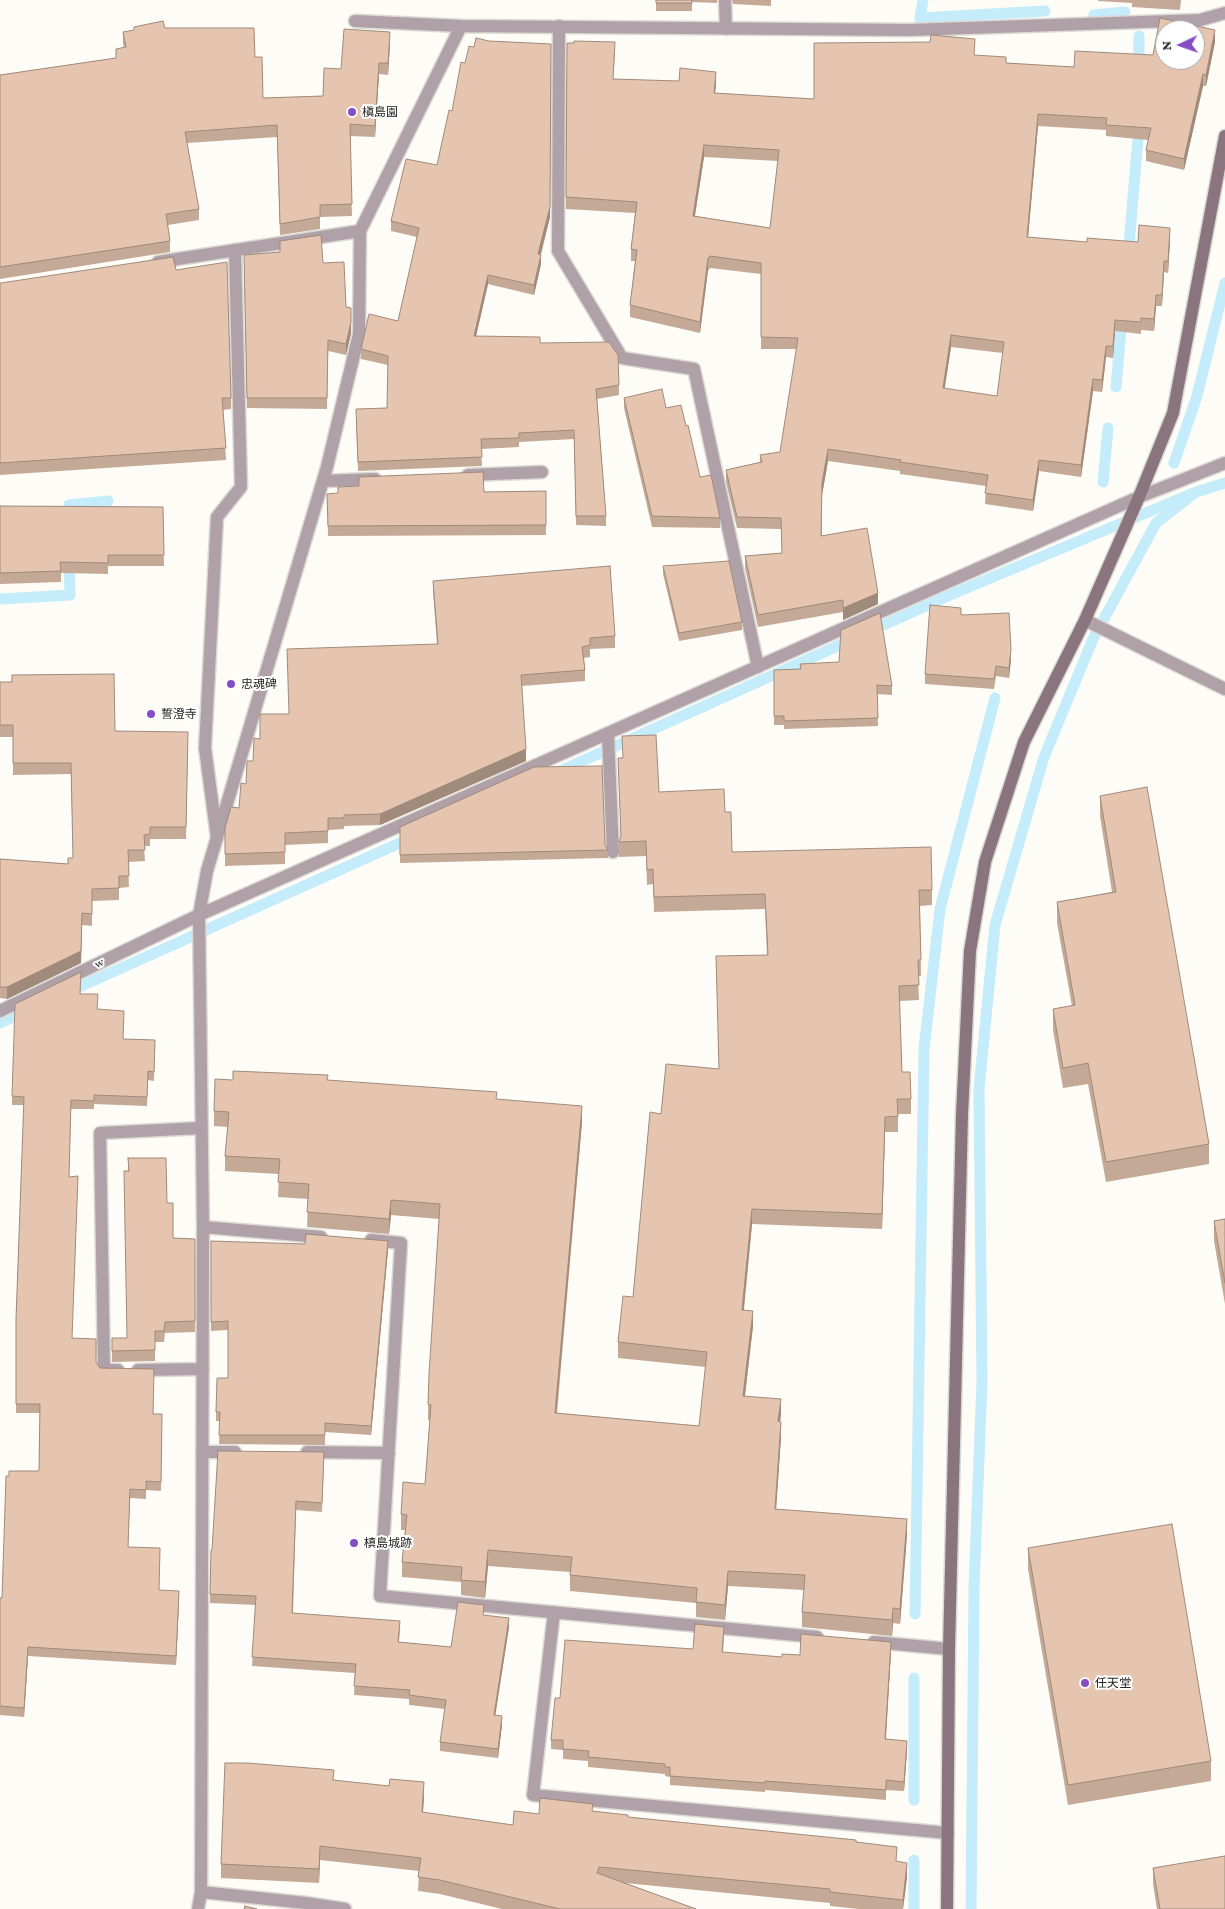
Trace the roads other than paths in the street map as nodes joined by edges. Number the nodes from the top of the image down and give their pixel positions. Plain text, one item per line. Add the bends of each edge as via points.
1 (725, 0) edge
2 (1225, 13) edge
3 (355, 22) dead end
4 (461, 26) junction
5 (559, 26) junction
6 (726, 28) junction
7 (1225, 136) edge
8 (360, 230) junction
9 (235, 250) junction
10 (147, 264) edge
11 (1225, 463) edge
12 (542, 472) dead end
13 (452, 476) edge
14 (392, 478) edge
15 (323, 481) junction
16 (1140, 497) junction
17 (1085, 620) junction
18 (758, 667) junction
19 (1225, 689) edge
20 (608, 734) junction
21 (217, 838) junction
22 (614, 852) dead end
23 (199, 915) junction
24 (0, 1011) edge
25 (202, 1128) junction
26 (203, 1228) junction
27 (332, 1237) edge
28 (361, 1240) edge
29 (203, 1369) junction
30 (202, 1452) junction
31 (251, 1452) edge
32 (290, 1452) edge
33 (388, 1453) junction
34 (554, 1612) junction
35 (830, 1638) edge
36 (860, 1641) edge
37 (949, 1649) junction
38 (948, 1833) junction
39 (201, 1892) junction
40 (198, 1909) edge
41 (345, 1909) edge
42 (947, 1909) edge

1 - 6 street
2 - 6 street via 1200,20 918,30
3 - 4 street
4 - 5 street
4 - 8 street
5 - 6 street
5 - 18 street via 558,251 622,358 694,369
7 - 16 street via 1173,414
8 - 9 street
8 - 15 street via 359,334
9 - 10 street
9 - 21 street via 241,487 217,517 205,748
11 - 16 street, w
12 - 13 street
14 - 15 street
15 - 21 street
16 - 17 street
16 - 18 street, w
17 - 19 street
17 - 37 street via 1024,742 985,862 970,951 962,1114
18 - 20 street, w
20 - 22 street
20 - 23 street, w
21 - 23 street
23 - 24 street, w
23 - 25 street
25 - 26 street
25 - 29 street via 100,1133 104,1370
26 - 27 street
26 - 29 street
28 - 33 street via 401,1243
29 - 30 street
30 - 31 street
30 - 39 street
32 - 33 street
33 - 34 street via 380,1596
34 - 35 street
34 - 38 street via 534,1795
36 - 37 street
37 - 38 street
38 - 42 street
39 - 40 street
39 - 41 street

